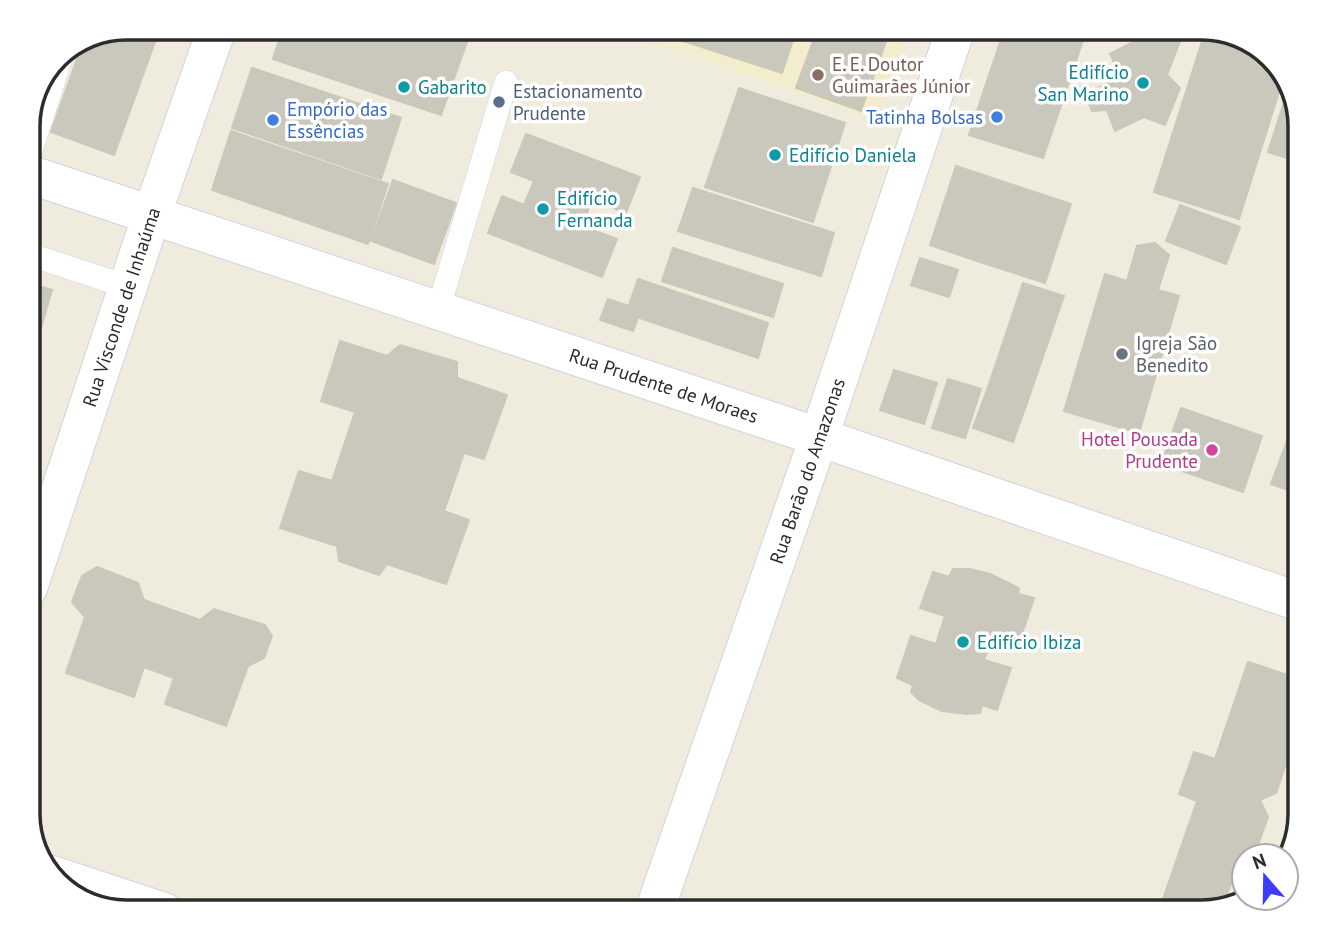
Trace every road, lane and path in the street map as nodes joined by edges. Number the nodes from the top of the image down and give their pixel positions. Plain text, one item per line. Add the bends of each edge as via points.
1 (213, 40) edge
2 (952, 40) edge
3 (54, 81) edge
4 (506, 82) dead end
5 (40, 123) edge
6 (40, 178) edge
7 (152, 214) junction
8 (40, 258) edge
9 (128, 287) junction
10 (438, 310) junction
11 (819, 437) junction
12 (40, 552) edge
13 (1288, 598) edge
14 (77, 884) edge
15 (127, 900) edge
16 (658, 900) edge

1 - 7 street, Rua Visconde de Inhaúma
2 - 11 street, Rua Barão do Amazonas
3 - 5 lane
4 - 10 lane
6 - 7 street, Rua Prudente de Moraes
7 - 9 street, Rua Visconde de Inhaúma
7 - 10 street, Rua Prudente de Moraes
8 - 9 lane
9 - 12 street, Rua Visconde de Inhaúma
10 - 11 street, Rua Prudente de Moraes
11 - 13 street, Rua Prudente de Moraes
11 - 16 street, Rua Barão do Amazonas
14 - 15 street

